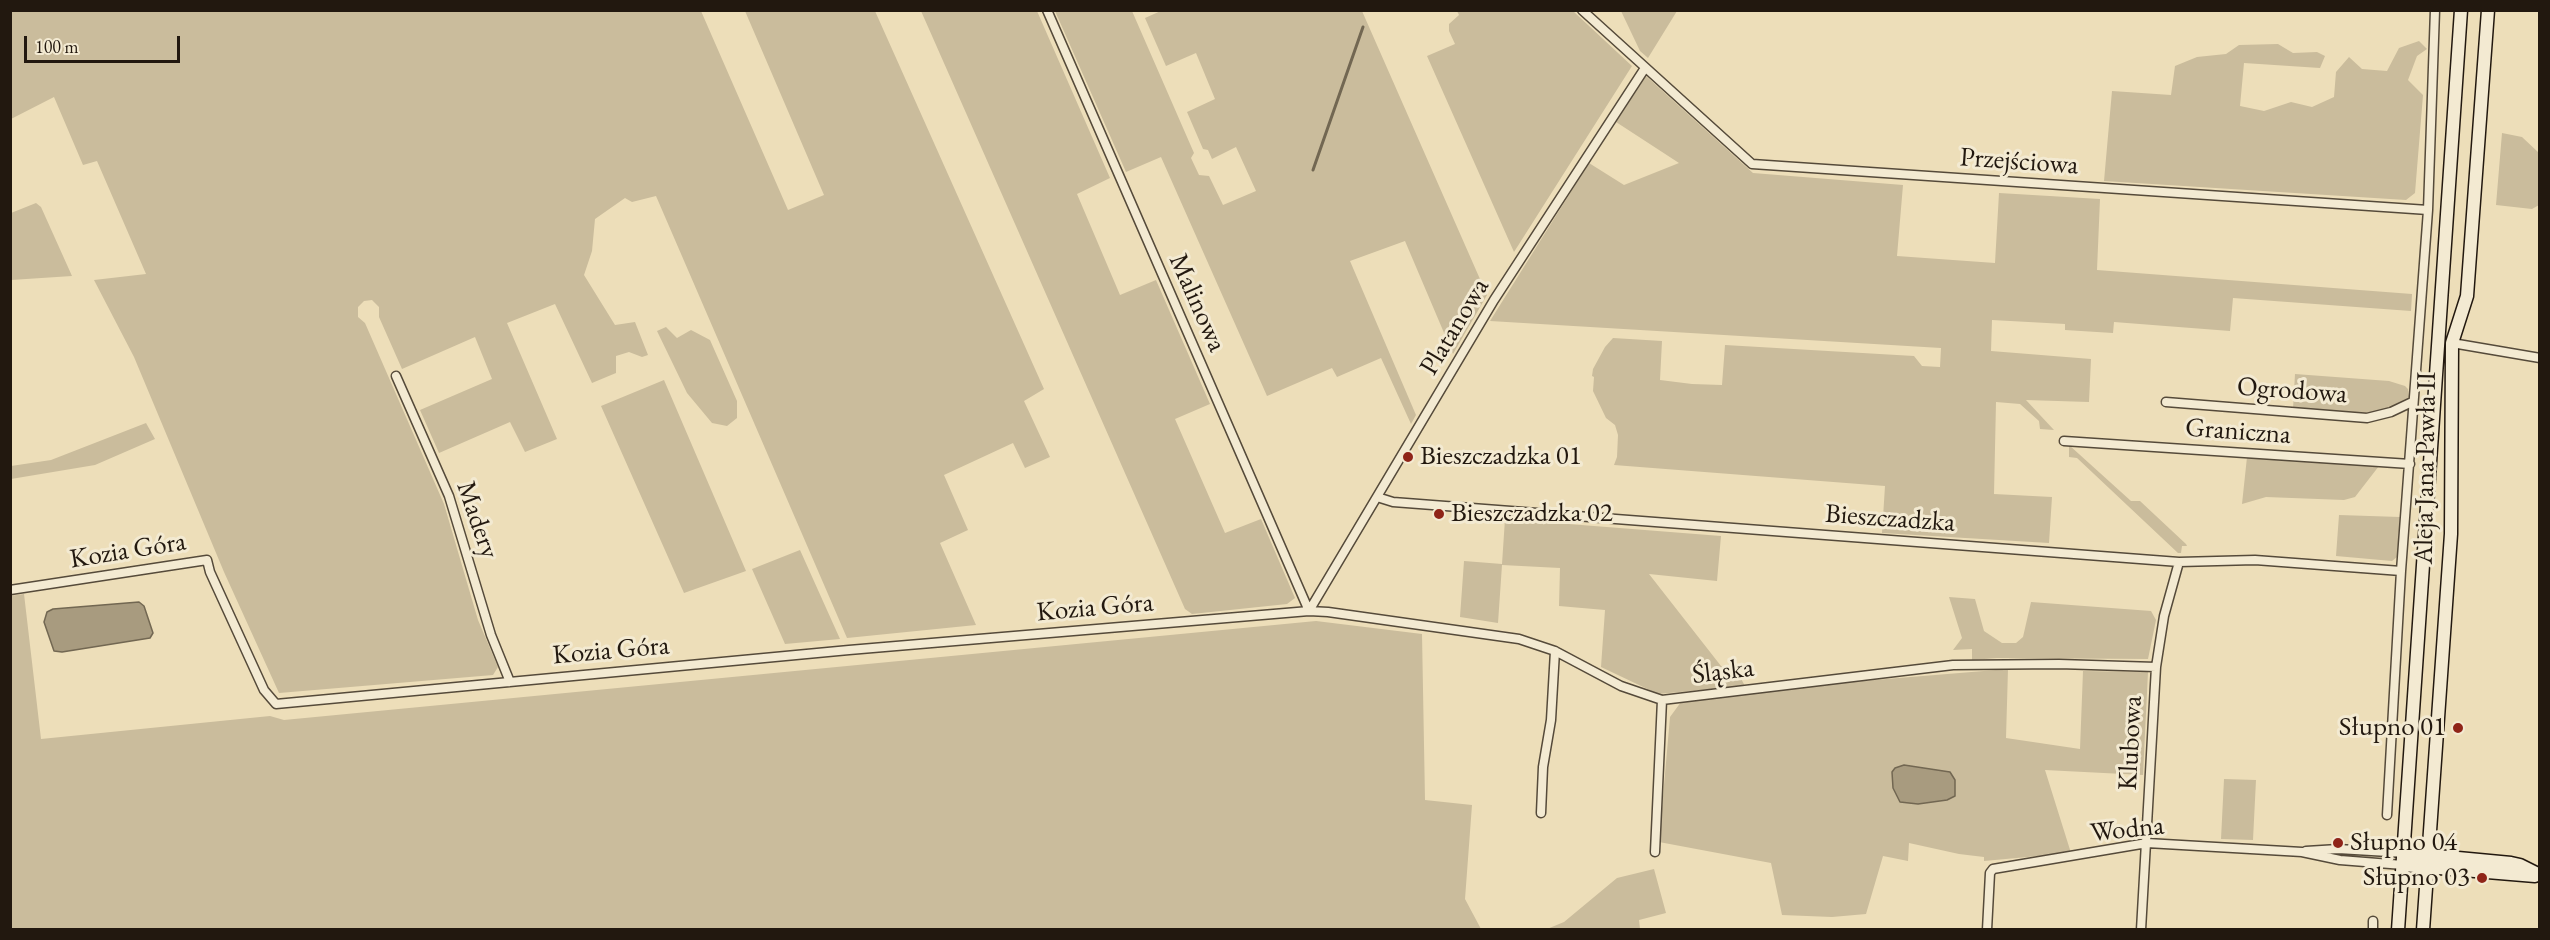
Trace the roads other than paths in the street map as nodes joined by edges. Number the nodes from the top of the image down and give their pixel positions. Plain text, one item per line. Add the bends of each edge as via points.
1 (1047, 10) edge
2 (1582, 10) edge
3 (2435, 10) edge
4 (2461, 10) edge
5 (2488, 10) edge
6 (1644, 68) junction
7 (2428, 210) junction
8 (2452, 343) junction
9 (2540, 358) edge
10 (396, 376) dead end
11 (2166, 402) dead end
12 (2412, 402) junction
13 (2064, 441) dead end
14 (2410, 464) junction
15 (1377, 497) junction
16 (2179, 562) junction
17 (2401, 571) junction
18 (10, 590) edge
19 (1309, 611) junction
20 (1555, 651) junction
21 (2156, 667) junction
22 (510, 682) junction
23 (1662, 700) junction
24 (1541, 813) dead end
25 (2387, 815) dead end
26 (2147, 843) junction
27 (1655, 852) dead end
28 (2404, 860) junction
29 (2428, 861) junction
30 (2540, 876) edge
31 (1987, 930) edge
32 (2141, 930) edge
33 (2398, 930) edge
34 (2422, 930) edge

1 - 19 street, Malinowa
2 - 6 street, Przejściowa
3 - 7 street
4 - 28 main road, Aleja Jana Pawła II
5 - 8 main road, Aleja Jana Pawła II via 2467,296
6 - 7 street, Przejściowa via 1752,165
6 - 15 street, Platanowa via 1494,300
7 - 12 street
8 - 9 street
8 - 29 main road, Aleja Jana Pawła II via 2451,534
10 - 22 street, Madery via 449,496 491,635
11 - 12 street, Ogrodowa via 2367,418
12 - 14 street
13 - 14 street, Graniczna
14 - 17 street
15 - 16 street, Bieszczadzka via 1393,502
15 - 19 street, Platanowa
16 - 17 street, Bieszczadzka via 2255,560
16 - 21 street, Klubowa via 2164,616
17 - 25 street
18 - 22 street, Kozia Góra via 207,560 264,690 276,704
19 - 20 street, Śląska via 1510,637
19 - 22 street, Kozia Góra
20 - 23 street, Śląska via 1612,681
20 - 24 street
21 - 23 street, Śląska via 1953,665
21 - 26 street, Klubowa
23 - 27 street
26 - 28 street, Wodna via 2302,852 2338,849
26 - 31 street, Wodna via 1993,869
26 - 32 street, Klubowa
28 - 29 main road
28 - 33 main road, Aleja Jana Pawła II
29 - 30 main road via 2511,863
29 - 34 main road, Aleja Jana Pawła II

